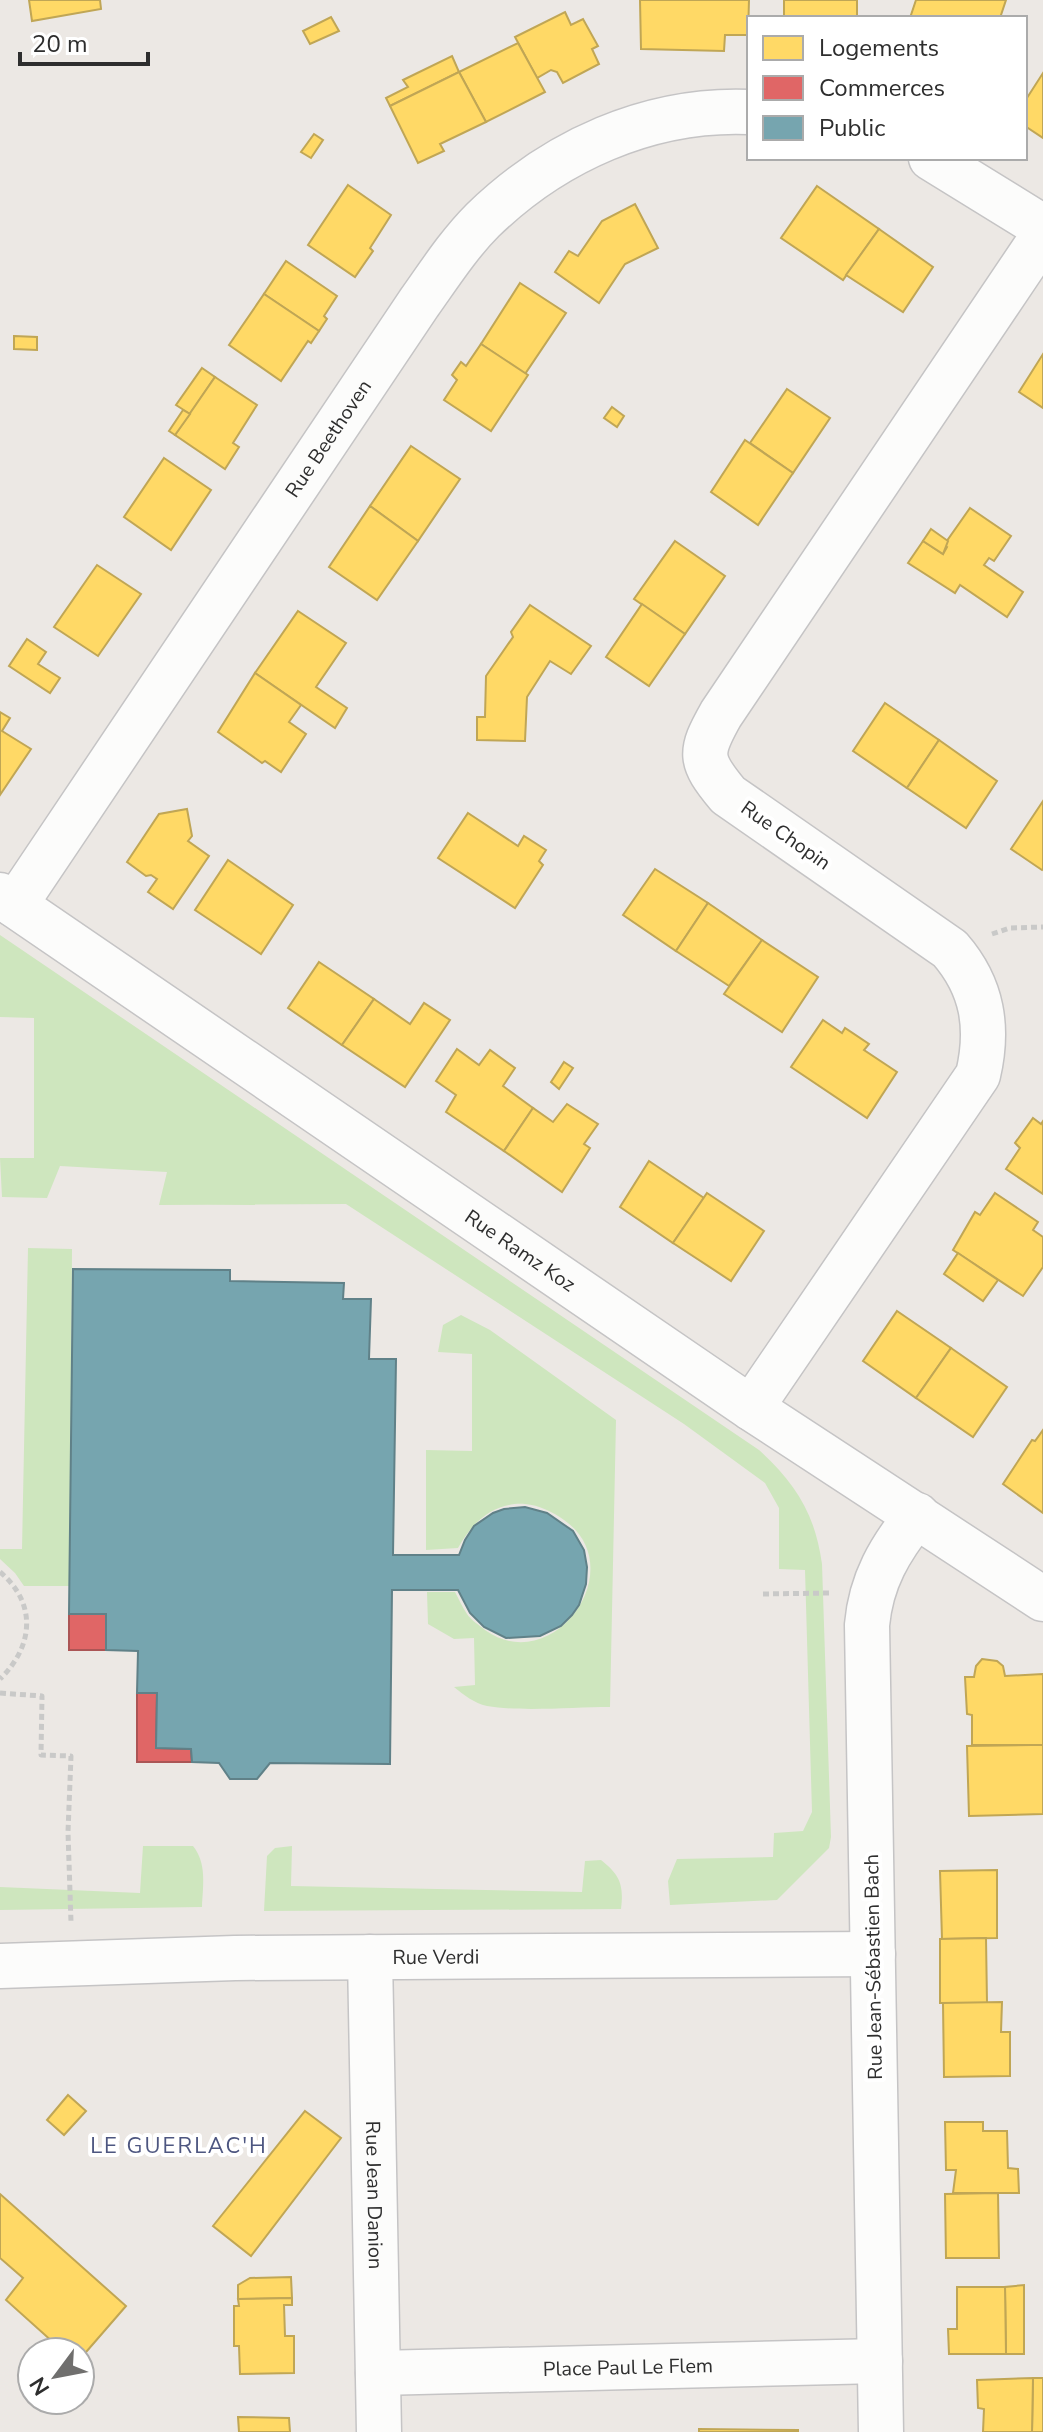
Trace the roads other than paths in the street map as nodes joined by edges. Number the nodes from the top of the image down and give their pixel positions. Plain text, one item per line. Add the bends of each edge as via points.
1 (747, 112) edge
2 (934, 160) edge
3 (1043, 227) edge
4 (1043, 236) edge
5 (7, 900) edge
6 (751, 1408) junction
7 (917, 1515) junction
8 (1043, 1599) edge
9 (873, 1954) junction
10 (370, 1957) junction
11 (0, 1966) edge
12 (880, 2361) junction
13 (378, 2373) junction
14 (379, 2432) edge
15 (881, 2432) edge

1 - 5 street, Rue Beethoven via 668,118 598,141 532,180 481,222 419,303
2 - 3 street
4 - 6 street, Rue Chopin via 708,737 704,757 728,795 950,949 973,985 984,1027 978,1075
5 - 6 street, Rue Ramz Koz
6 - 7 street, Rue Ramz Koz
7 - 8 street, Rue Ramz Koz
7 - 9 street, Rue Jean-Sébastien Bach via 884,1560 868,1608
9 - 10 street, Rue Verdi
9 - 12 street, Rue Jean-Sébastien Bach
10 - 11 street, Rue Verdi
10 - 13 street, Rue Jean Danion
12 - 13 street, Place Paul Le Flem
12 - 15 street, Rue Jean-Sébastien Bach
13 - 14 street, Rue Jean Danion

